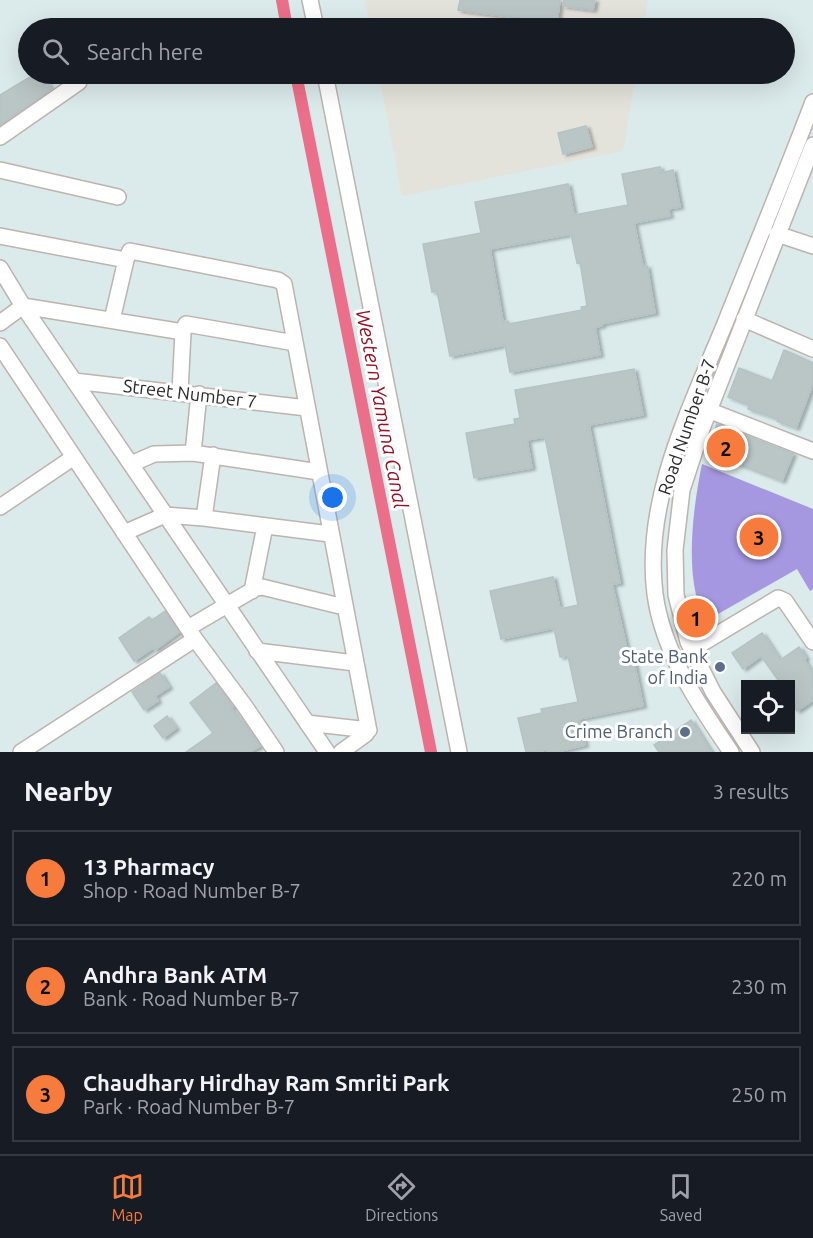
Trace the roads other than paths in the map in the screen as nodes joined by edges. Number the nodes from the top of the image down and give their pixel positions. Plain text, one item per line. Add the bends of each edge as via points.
1 (310, 0) edge
2 (314, 18) edge
3 (76, 84) edge
4 (327, 84) edge
5 (813, 102) edge
6 (0, 137) edge
7 (813, 145) edge
8 (0, 170) edge
9 (117, 197) dead end
10 (777, 234) junction
11 (0, 236) edge
12 (813, 246) edge
13 (126, 260) junction
14 (0, 268) edge
15 (23, 306) junction
16 (112, 320) junction
17 (744, 320) junction
18 (0, 323) edge
19 (183, 332) junction
20 (295, 344) junction
21 (0, 346) edge
22 (813, 348) edge
23 (74, 381) junction
24 (180, 392) junction
25 (199, 394) junction
26 (307, 408) junction
27 (708, 410) junction
28 (813, 451) edge
29 (194, 453) junction
30 (213, 455) junction
31 (74, 457) junction
32 (131, 464) junction
33 (319, 472) junction
34 (0, 507) edge
35 (165, 515) junction
36 (204, 518) junction
37 (265, 526) junction
38 (124, 533) junction
39 (330, 534) junction
40 (252, 591) junction
41 (227, 606) junction
42 (344, 607) junction
43 (192, 634) junction
44 (813, 642) edge
45 (692, 650) junction
46 (257, 651) junction
47 (355, 663) junction
48 (307, 723) junction
49 (369, 730) junction
50 (21, 752) edge
51 (276, 752) edge
52 (327, 752) edge
53 (341, 752) edge
54 (459, 752) edge
55 (731, 752) edge
56 (752, 752) edge

1 - 2 street
3 - 6 street
4 - 54 street
5 - 55 street, Road Number B-7 via 685,422 663,484 654,545 655,595 667,643 695,699
7 - 10 street, Road Number B-7
8 - 9 street
10 - 12 street
10 - 17 street, Road Number B-7
11 - 13 street
13 - 16 street
13 - 20 street via 130,251 282,282
14 - 15 street
15 - 16 street
15 - 18 street
15 - 23 street
16 - 19 street
17 - 22 street
17 - 27 street, Road Number B-7
19 - 20 street via 184,325 189,324
19 - 24 street
20 - 26 street
21 - 31 street
23 - 24 street, Street Number 7
23 - 32 street
24 - 25 street, Street Number 7
25 - 26 street, Street Number 7
25 - 29 street
26 - 33 street
27 - 28 street
27 - 45 street, Road Number B-7 via 682,490 675,550 676,595
29 - 30 street
29 - 32 street via 154,454
30 - 33 street
30 - 36 street
31 - 34 street
31 - 38 street
32 - 35 street
33 - 39 street
35 - 36 street
35 - 38 street
35 - 41 street
36 - 37 street
37 - 39 street
37 - 40 street
38 - 43 street
39 - 42 street
40 - 41 street
40 - 42 street via 270,588
41 - 43 street
41 - 46 street
42 - 47 street
43 - 50 street
43 - 51 street
44 - 45 street via 785,601 778,598
45 - 56 street, Road Number B-7 via 713,692
46 - 47 street
46 - 48 street
47 - 49 street
48 - 49 street
48 - 52 street
49 - 53 street

